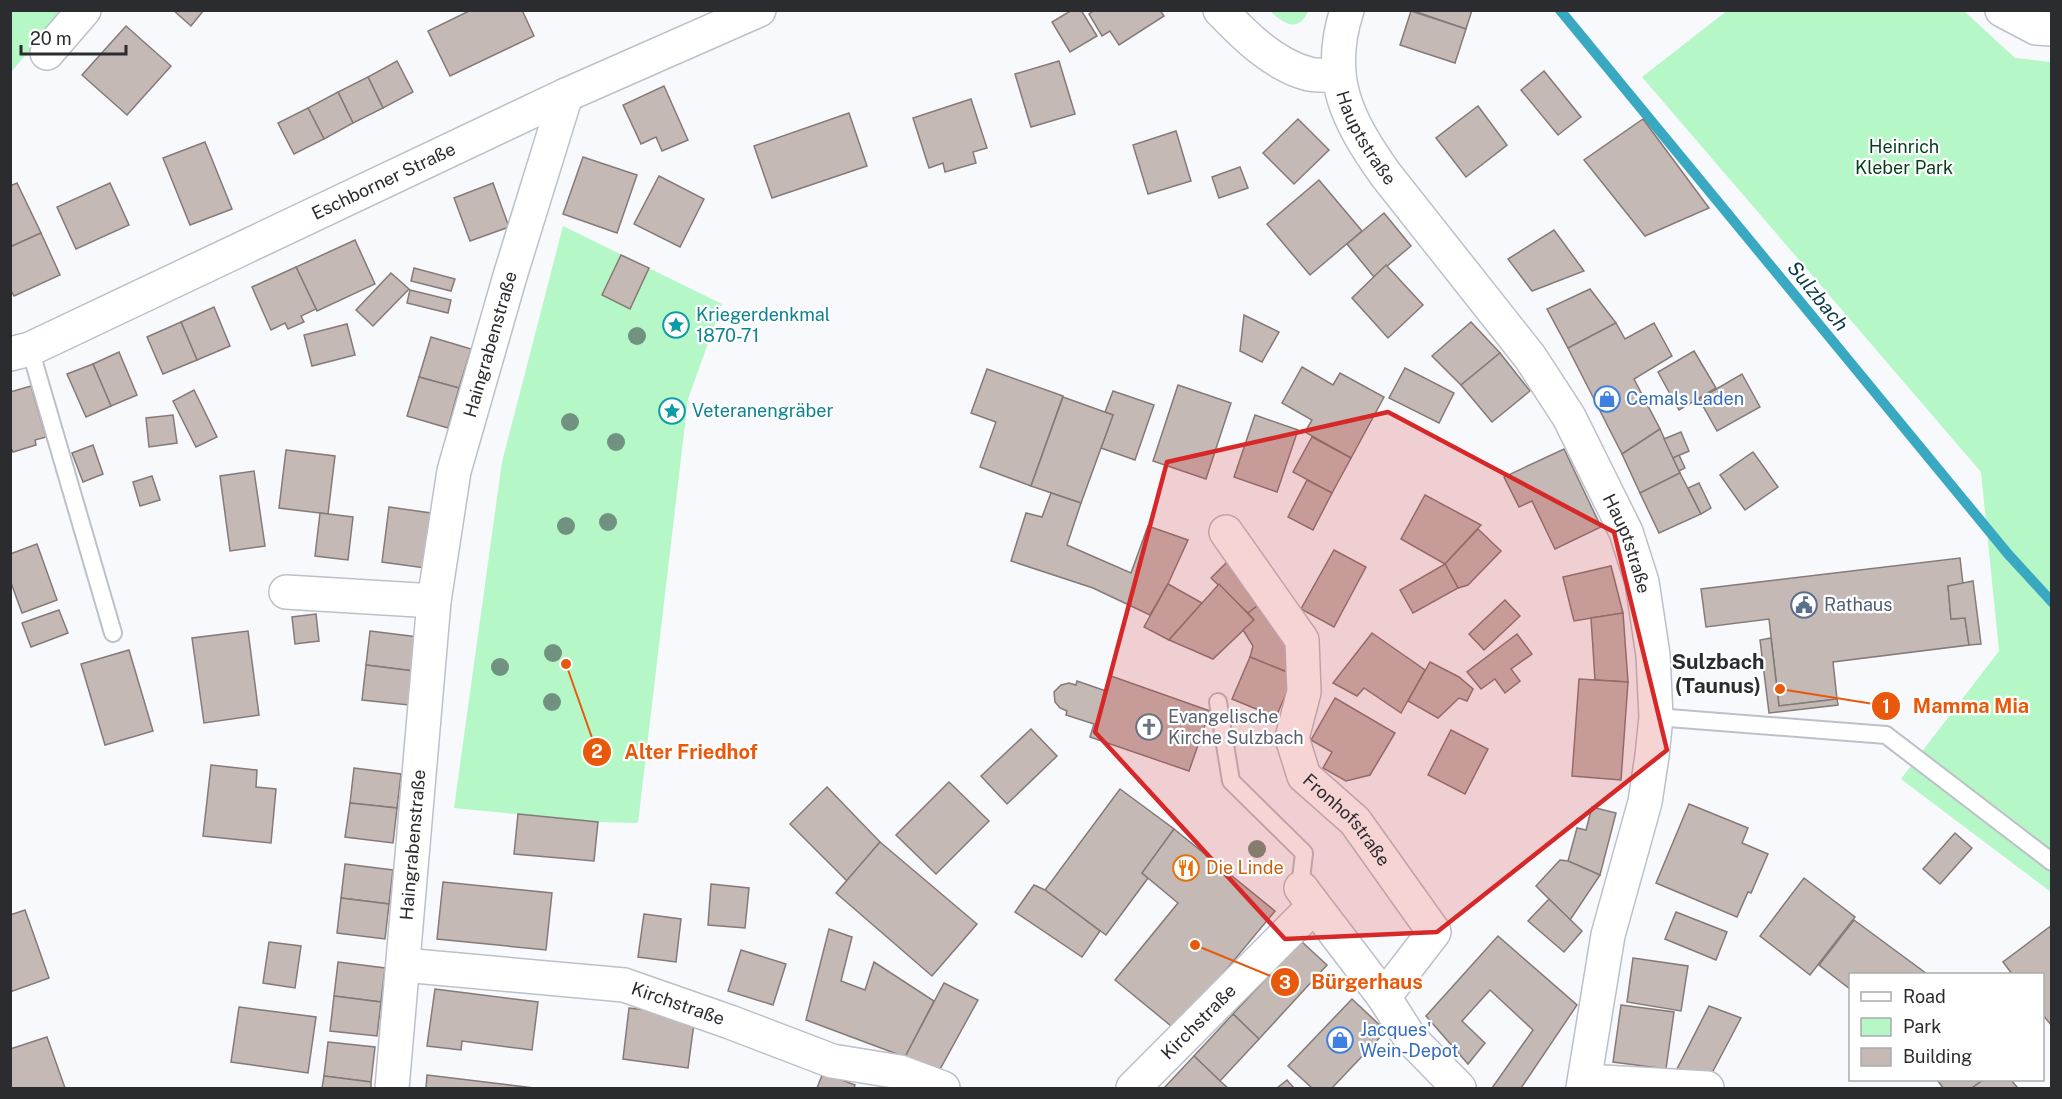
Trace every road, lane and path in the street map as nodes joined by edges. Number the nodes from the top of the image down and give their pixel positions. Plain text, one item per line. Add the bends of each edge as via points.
1 (84, 10) edge
2 (759, 10) edge
3 (1220, 10) edge
4 (1347, 10) edge
5 (2002, 10) edge
6 (2052, 30) edge
7 (47, 53) dead end
8 (1338, 75) junction
9 (566, 94) junction
10 (20, 351) edge
11 (1226, 532) dead end
12 (286, 592) dead end
13 (434, 601) junction
14 (113, 633) dead end
15 (1218, 702) dead end
16 (1656, 717) junction
17 (2052, 862) edge
18 (1307, 897) junction
19 (403, 965) junction
20 (1384, 997) junction
21 (948, 1085) edge
22 (1584, 1085) edge
23 (392, 1089) edge
24 (1133, 1089) edge
25 (1459, 1089) edge
26 (1707, 1089) edge

1 - 7 street
2 - 9 street, Eschborner Straße
3 - 8 street via 1241,32 1282,63 1311,74
4 - 8 street, Hauptstraße via 1339,41
5 - 6 street via 2036,28
8 - 16 street, Hauptstraße via 1351,118 1370,152 1530,357 1569,417 1621,522 1642,582 1653,655
9 - 10 street, Eschborner Straße
9 - 13 street, Haingrabenstraße via 454,471
10 - 14 lane
11 - 20 street, Fronhofstraße via 1302,640 1304,692 1292,738 1304,776 1355,821 1434,932
12 - 13 street
13 - 19 street, Haingrabenstraße
15 - 18 lane via 1231,781 1304,853
16 - 17 lane via 1886,735
16 - 22 street, Hauptstraße via 1645,802 1608,935
18 - 20 street
18 - 24 street, Kirchstraße via 1163,1050
19 - 21 street, Kirchstraße via 624,985 832,1061 900,1072
19 - 23 street, Haingrabenstraße
20 - 25 street via 1410,1038
22 - 26 street

